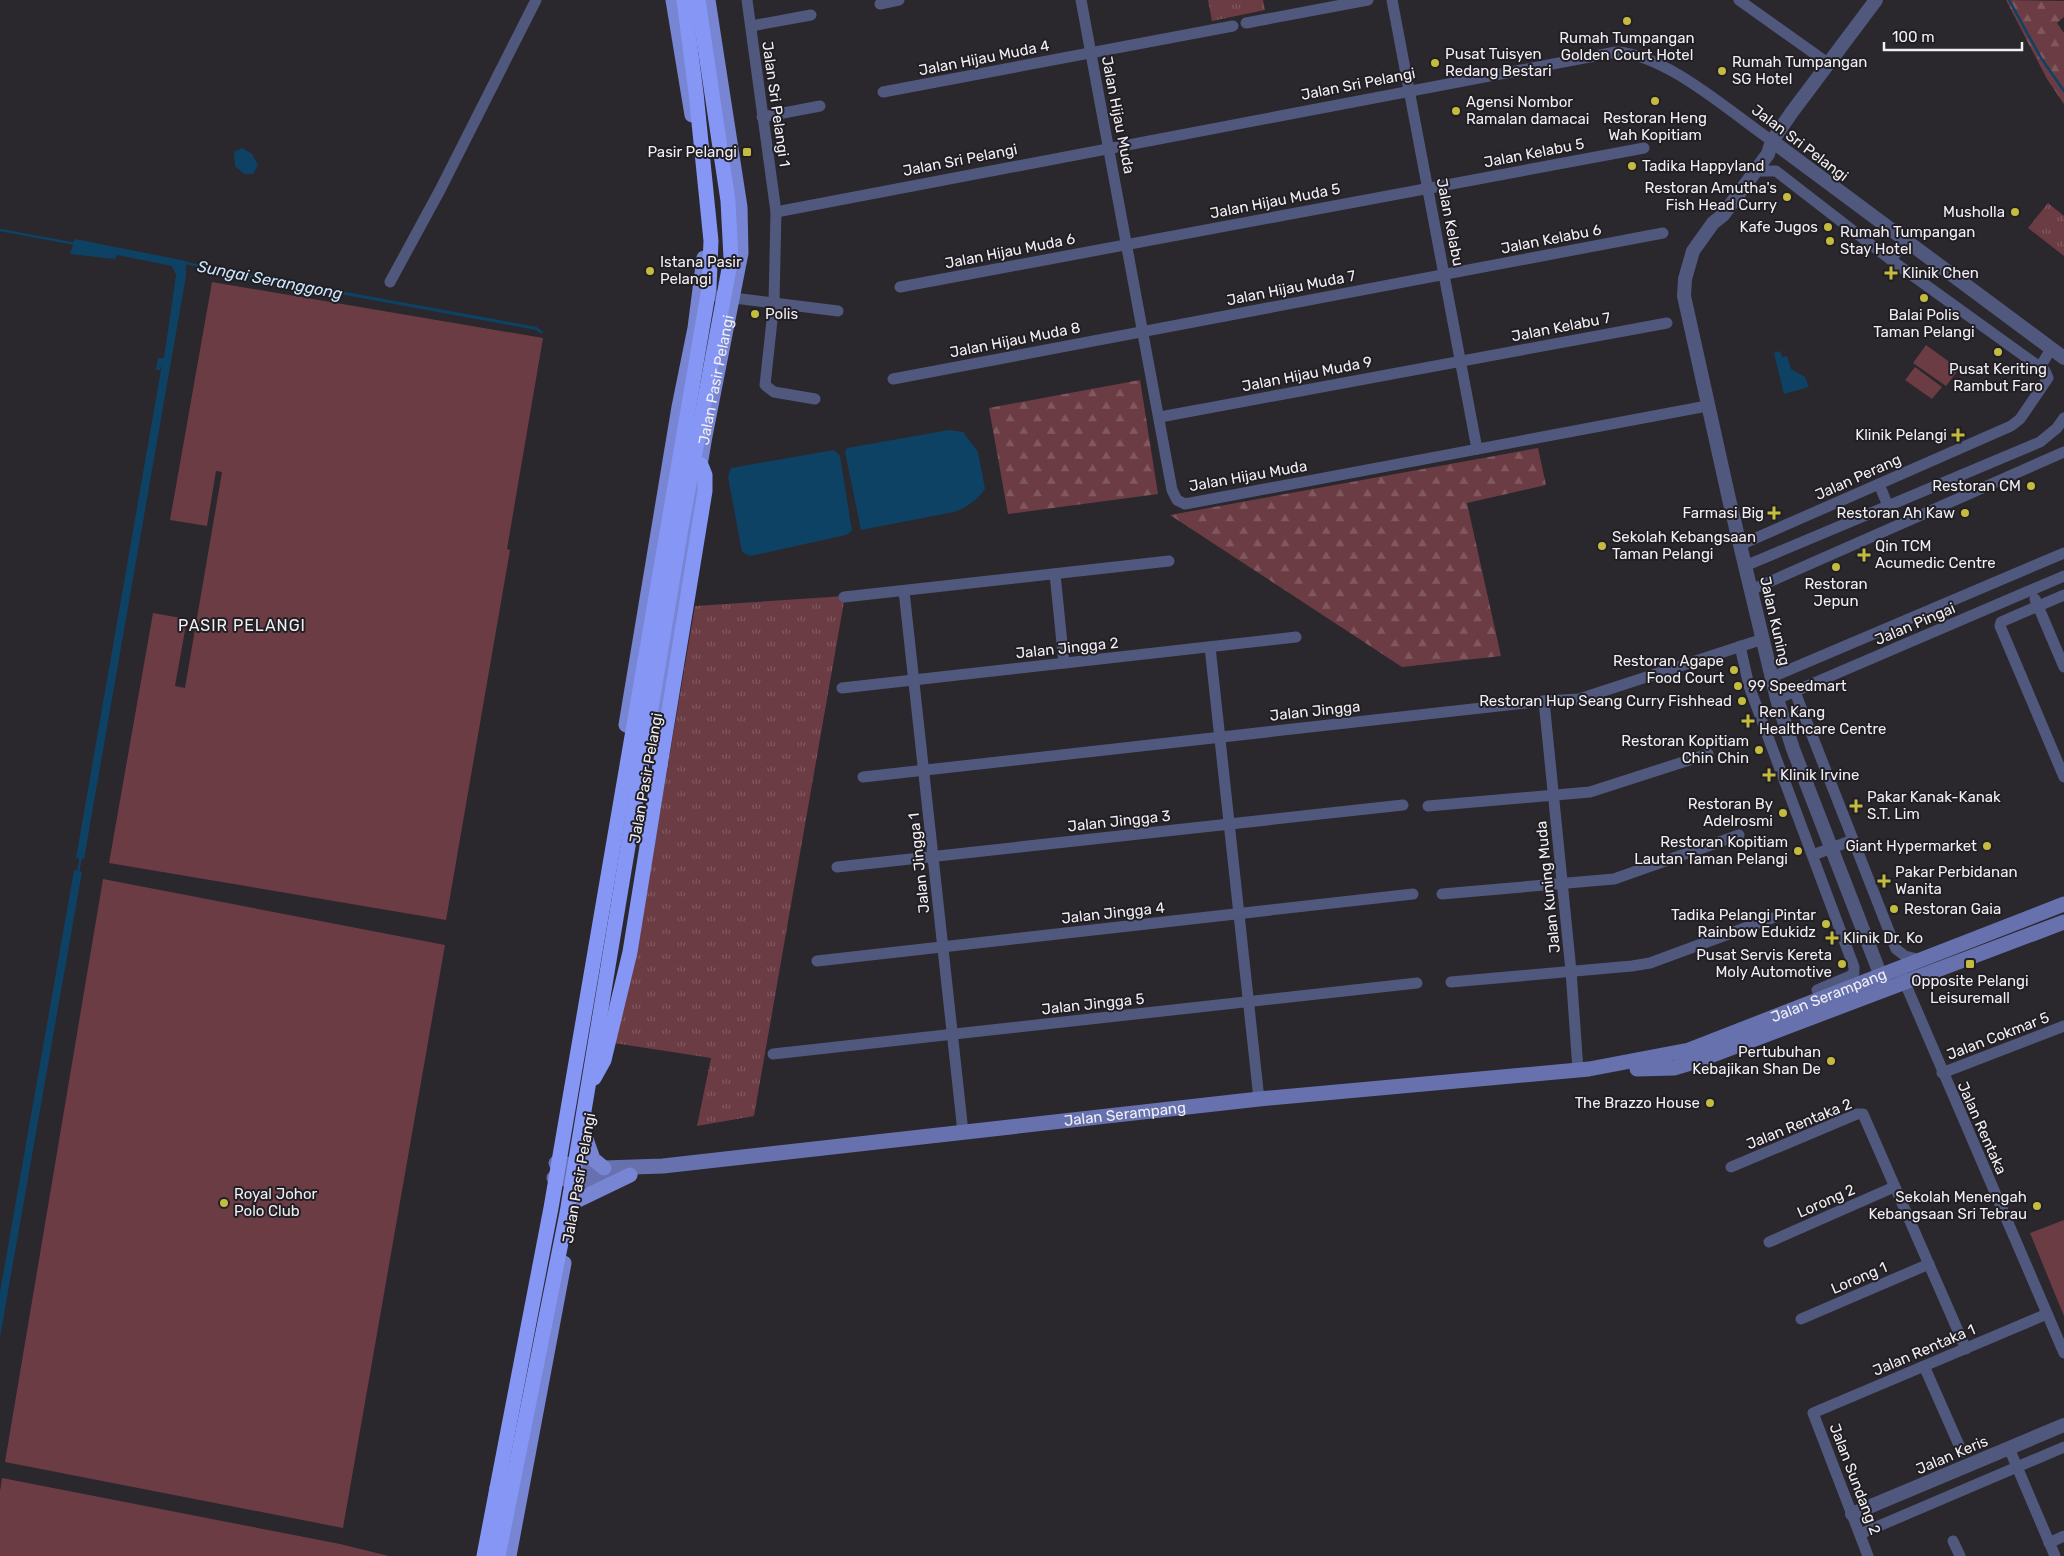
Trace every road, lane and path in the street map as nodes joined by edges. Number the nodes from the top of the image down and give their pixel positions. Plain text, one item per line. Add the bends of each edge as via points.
1 (536, 0) edge
2 (673, 0) edge
3 (684, 0) edge
4 (698, 0) edge
5 (708, 0) edge
6 (747, 0) edge
7 (899, 0) edge
8 (1081, 0) edge
9 (1368, 0) edge
10 (1392, 0) edge
11 (1739, 0) edge
12 (1876, 0) edge
13 (880, 4) dead end
14 (810, 15) dead end
15 (1246, 23) dead end
16 (751, 26) junction
17 (1233, 26) dead end
18 (1090, 53) junction
19 (1828, 64) junction
20 (1409, 91) junction
21 (883, 92) dead end
22 (820, 106) dead end
23 (762, 117) junction
24 (1772, 141) junction
25 (1108, 148) junction
26 (1644, 148) dead end
27 (1756, 171) junction
28 (1429, 188) junction
29 (776, 212) junction
30 (1713, 223) junction
31 (1663, 233) dead end
32 (1904, 242) junction
33 (1127, 244) junction
34 (1891, 260) junction
35 (1445, 274) junction
36 (390, 282) dead end
37 (900, 288) dead end
38 (700, 294) junction
39 (733, 298) junction
40 (774, 302) junction
41 (838, 311) dead end
42 (1667, 322) dead end
43 (1143, 330) junction
44 (2051, 349) junction
45 (2064, 358) edge
46 (1461, 361) junction
47 (2040, 367) junction
48 (893, 380) dead end
49 (815, 399) dead end
50 (1707, 406) junction
51 (1160, 417) junction
52 (2064, 418) edge
53 (1477, 449) junction
54 (2064, 452) edge
55 (701, 465) junction
56 (1879, 484) junction
57 (1888, 506) junction
58 (1868, 514) junction
59 (1876, 536) junction
60 (1740, 545) junction
61 (2064, 552) edge
62 (1169, 561) dead end
63 (1745, 566) junction
64 (2031, 566) junction
65 (1055, 574) junction
66 (2064, 576) edge
67 (2036, 588) junction
68 (1751, 590) junction
69 (904, 591) junction
70 (2064, 595) edge
71 (844, 597) dead end
72 (2038, 606) junction
73 (1911, 617) junction
74 (1296, 637) dead end
75 (1920, 638) junction
76 (1763, 639) junction
77 (1740, 646) junction
78 (1210, 647) junction
79 (1064, 663) junction
80 (2064, 667) edge
81 (1772, 677) junction
82 (914, 680) junction
83 (842, 688) dead end
84 (1795, 692) junction
85 (1777, 699) junction
86 (1544, 701) junction
87 (1220, 737) junction
88 (1793, 749) junction
89 (1708, 754) dead end
90 (1774, 756) junction
91 (924, 770) junction
92 (863, 776) dead end
93 (2064, 776) edge
94 (1554, 796) junction
95 (1403, 805) dead end
96 (1428, 806) dead end
97 (1229, 824) junction
98 (1739, 835) dead end
99 (1853, 840) junction
100 (1832, 848) junction
101 (1813, 855) junction
102 (933, 857) junction
103 (837, 868) dead end
104 (1562, 882) junction
105 (1413, 894) dead end
106 (1442, 894) dead end
107 (2064, 904) edge
108 (1239, 914) junction
109 (1772, 918) dead end
110 (2064, 922) edge
111 (943, 946) junction
112 (817, 960) dead end
113 (1923, 960) junction
114 (1899, 969) junction
115 (1571, 971) junction
116 (1881, 975) junction
117 (1451, 982) dead end
118 (1417, 983) dead end
119 (1905, 983) junction
120 (1817, 990) dead end
121 (1887, 990) junction
122 (1248, 1001) junction
123 (2064, 1026) edge
124 (952, 1034) junction
125 (773, 1054) dead end
126 (1584, 1070) junction
127 (1942, 1073) junction
128 (588, 1091) junction
129 (1259, 1099) junction
130 (963, 1132) junction
131 (586, 1139) junction
132 (663, 1166) junction
133 (1731, 1167) dead end
134 (604, 1168) junction
135 (555, 1171) junction
136 (580, 1174) junction
137 (630, 1175) junction
138 (1894, 1187) junction
139 (576, 1201) junction
140 (1769, 1242) dead end
141 (1929, 1264) junction
142 (2047, 1314) junction
143 (1801, 1319) dead end
144 (1966, 1348) junction
145 (2064, 1353) edge
146 (1924, 1366) junction
147 (1813, 1413) joint
148 (2064, 1425) edge
149 (2064, 1447) edge
150 (2009, 1448) junction
151 (1962, 1452) dead end
152 (2017, 1467) junction
153 (1852, 1514) junction
154 (1860, 1534) junction
155 (2064, 1536) edge
156 (1953, 1541) dead end
157 (2049, 1543) junction
158 (478, 1556) edge
159 (484, 1556) edge
160 (498, 1556) edge
161 (509, 1556) edge
162 (1868, 1556) edge
163 (1960, 1556) edge
164 (2055, 1556) edge

1 - 36 street
2 - 38 main road, Jalan Pasir Pelangi via 705,222
3 - 159 highway, bridge via 711,241 709,288 552,1199
4 - 128 highway, bridge via 728,201 731,258 681,528
5 - 39 main road, Jalan Pasir Pelangi via 740,206 741,253
6 - 16 street, Jalan Sri Pelangi 1
7 - 13 street
8 - 18 street, Jalan Hijau Muda
9 - 15 street
10 - 20 street, Jalan Kelabu
11 - 19 street
12 - 19 street, Jalan Kuning
14 - 16 street
16 - 23 street, Jalan Sri Pelangi 1
17 - 18 street, Jalan Hijau Muda 4
18 - 21 street, Jalan Hijau Muda 4
18 - 25 street, Jalan Hijau Muda
19 - 24 street, Jalan Kuning
20 - 24 street, Jalan Sri Pelangi via 1616,52 1626,53 1665,66
20 - 25 street, Jalan Sri Pelangi
20 - 28 street, Jalan Kelabu
22 - 23 street
23 - 29 street, Jalan Sri Pelangi 1
24 - 27 street, Jalan Kuning via 1768,154
24 - 30 street, Jalan Kuning via 1760,149 1717,212
24 - 32 street, Jalan Sri Pelangi
25 - 29 street, Jalan Sri Pelangi
25 - 33 street, Jalan Hijau Muda
26 - 28 street, Jalan Kelabu 5
27 - 30 street, Jalan Kuning via 1723,215
27 - 34 street via 1776,171
28 - 33 street, Jalan Hijau Muda 5
28 - 35 street, Jalan Kelabu
29 - 40 street, Jalan Sri Pelangi 1
30 - 50 street, Jalan Kuning via 1693,251 1685,278 1688,319
31 - 35 street, Jalan Kelabu 6
32 - 34 street
32 - 44 street, Jalan Sri Pelangi
33 - 37 street, Jalan Hijau Muda 6
33 - 43 street, Jalan Hijau Muda
34 - 47 street
35 - 43 street, Jalan Hijau Muda 7
35 - 46 street, Jalan Kelabu
38 - 39 street
38 - 135 main road, Jalan Pasir Pelangi via 568,1065
39 - 40 street
39 - 55 main road, Jalan Pasir Pelangi
40 - 41 street
40 - 49 street, Jalan Sri Pelangi 1 via 765,385 774,392
42 - 46 street, Jalan Kelabu 7
43 - 48 street, Jalan Hijau Muda 8
43 - 51 street, Jalan Hijau Muda
44 - 45 street, Jalan Sri Pelangi
44 - 47 street
46 - 51 street, Jalan Hijau Muda 9
46 - 53 street, Jalan Kelabu
47 - 56 street, Jalan Perang via 2047,373 2047,380 2011,426
50 - 53 street, Jalan Hijau Muda
50 - 60 street, Jalan Kuning
51 - 53 street, Jalan Hijau Muda via 1172,490 1177,500 1185,504
52 - 57 street via 2040,442
54 - 59 street
55 - 128 highway, bridge via 705,491 630,952 604,1060
55 - 131 main road, Jalan Pasir Pelangi
56 - 57 street
56 - 60 street, Jalan Perang
57 - 58 street
58 - 59 street
58 - 63 street
59 - 68 street
60 - 63 street, Jalan Kuning
61 - 64 street
62 - 65 street
63 - 68 street, Jalan Kuning
64 - 67 street
64 - 73 street
65 - 69 street
65 - 79 street
66 - 67 street, Jalan Pingai
67 - 72 street
67 - 75 street, Jalan Pingai
68 - 76 street, Jalan Kuning
69 - 71 street
69 - 82 street, Jalan Jingga 1
70 - 72 street
72 - 80 street
72 - 93 street via 2001,622 2000,626
73 - 75 street
73 - 81 street
74 - 78 street, Jalan Jingga 2
75 - 84 street, Jalan Pingai
76 - 77 street, Jalan Jingga
76 - 81 street, Jalan Kuning
77 - 86 street, Jalan Jingga via 1579,699
77 - 90 street via 1749,686
78 - 79 street, Jalan Jingga 2
78 - 87 street
79 - 82 street, Jalan Jingga 2
81 - 85 street, Jalan Kuning
82 - 83 street, Jalan Jingga 2
82 - 91 street, Jalan Jingga 1
84 - 85 street, Jalan Pingai
84 - 99 street
85 - 88 street, Jalan Kuning
86 - 87 street, Jalan Jingga
86 - 94 street, Jalan Kuning Muda
87 - 91 street, Jalan Jingga
87 - 97 street
88 - 90 street
88 - 100 street, Jalan Kuning
89 - 94 street via 1612,787
90 - 101 street
91 - 92 street, Jalan Jingga
91 - 102 street, Jalan Jingga 1
94 - 96 street
94 - 104 street, Jalan Kuning Muda
95 - 97 street, Jalan Jingga 3
97 - 102 street, Jalan Jingga 3
97 - 108 street
98 - 104 street via 1627,876
99 - 100 street
99 - 113 street via 1896,949 1905,956
100 - 101 street
100 - 116 street, Jalan Kuning
101 - 120 street via 1854,967 1850,976
102 - 103 street, Jalan Jingga 3
102 - 111 street, Jalan Jingga 1
104 - 106 street
104 - 115 street, Jalan Kuning Muda
105 - 108 street, Jalan Jingga 4
107 - 113 main road, Jalan Serampang
108 - 111 street, Jalan Jingga 4
108 - 122 street
109 - 115 street via 1650,963
110 - 119 main road, Jalan Serampang
111 - 112 street, Jalan Jingga 4
111 - 124 street, Jalan Jingga 1
113 - 114 main road, Jalan Serampang
114 - 116 main road, Jalan Serampang
114 - 119 street, Jalan Rentaka
115 - 117 street
115 - 126 street, Jalan Kuning Muda
116 - 121 street, Jalan Kuning
116 - 126 main road, Jalan Serampang via 1689,1050
118 - 122 street, Jalan Jingga 5
119 - 121 main road, Jalan Serampang
119 - 127 street, Jalan Rentaka
121 - 126 main road, Jalan Serampang via 1674,1068
122 - 124 street, Jalan Jingga 5
122 - 129 street
123 - 127 street, Jalan Cokmar 5
124 - 125 street, Jalan Jingga 5
124 - 130 street, Jalan Jingga 1
126 - 129 main road, Jalan Serampang
127 - 142 street, Jalan Rentaka
128 - 160 highway, bridge via 567,1213
129 - 130 main road, Jalan Serampang
130 - 132 main road, Jalan Serampang
131 - 134 main road via 593,1159
131 - 136 main road, Jalan Pasir Pelangi
132 - 134 main road, Jalan Serampang
132 - 137 main road, Jalan Serampang
133 - 138 street, Jalan Rentaka 2 via 1863,1114
134 - 136 main road, Jalan Serampang
135 - 136 main road, Jalan Serampang
135 - 158 main road, Jalan Pasir Pelangi
136 - 137 main road, Jalan Serampang via 608,1180
136 - 139 main road, Jalan Pasir Pelangi
137 - 139 main road
138 - 140 street, Lorong 2
138 - 141 street, Jalan Rentaka 2
139 - 161 main road, Jalan Pasir Pelangi
141 - 143 street, Lorong 1
141 - 144 street, Jalan Rentaka 2
142 - 144 street, Jalan Rentaka 1
142 - 145 street, Jalan Rentaka
144 - 146 street, Jalan Rentaka 1
146 - 147 street, Jalan Rentaka 1
146 - 151 street
147 - 153 street, Jalan Sundang 2
148 - 150 street, Jalan Keris
149 - 152 street
150 - 152 street
150 - 153 street, Jalan Keris
152 - 154 street
152 - 157 street
153 - 154 street, Jalan Sundang 2
154 - 162 street, Jalan Sundang 2
155 - 157 street
156 - 163 street
157 - 164 street

